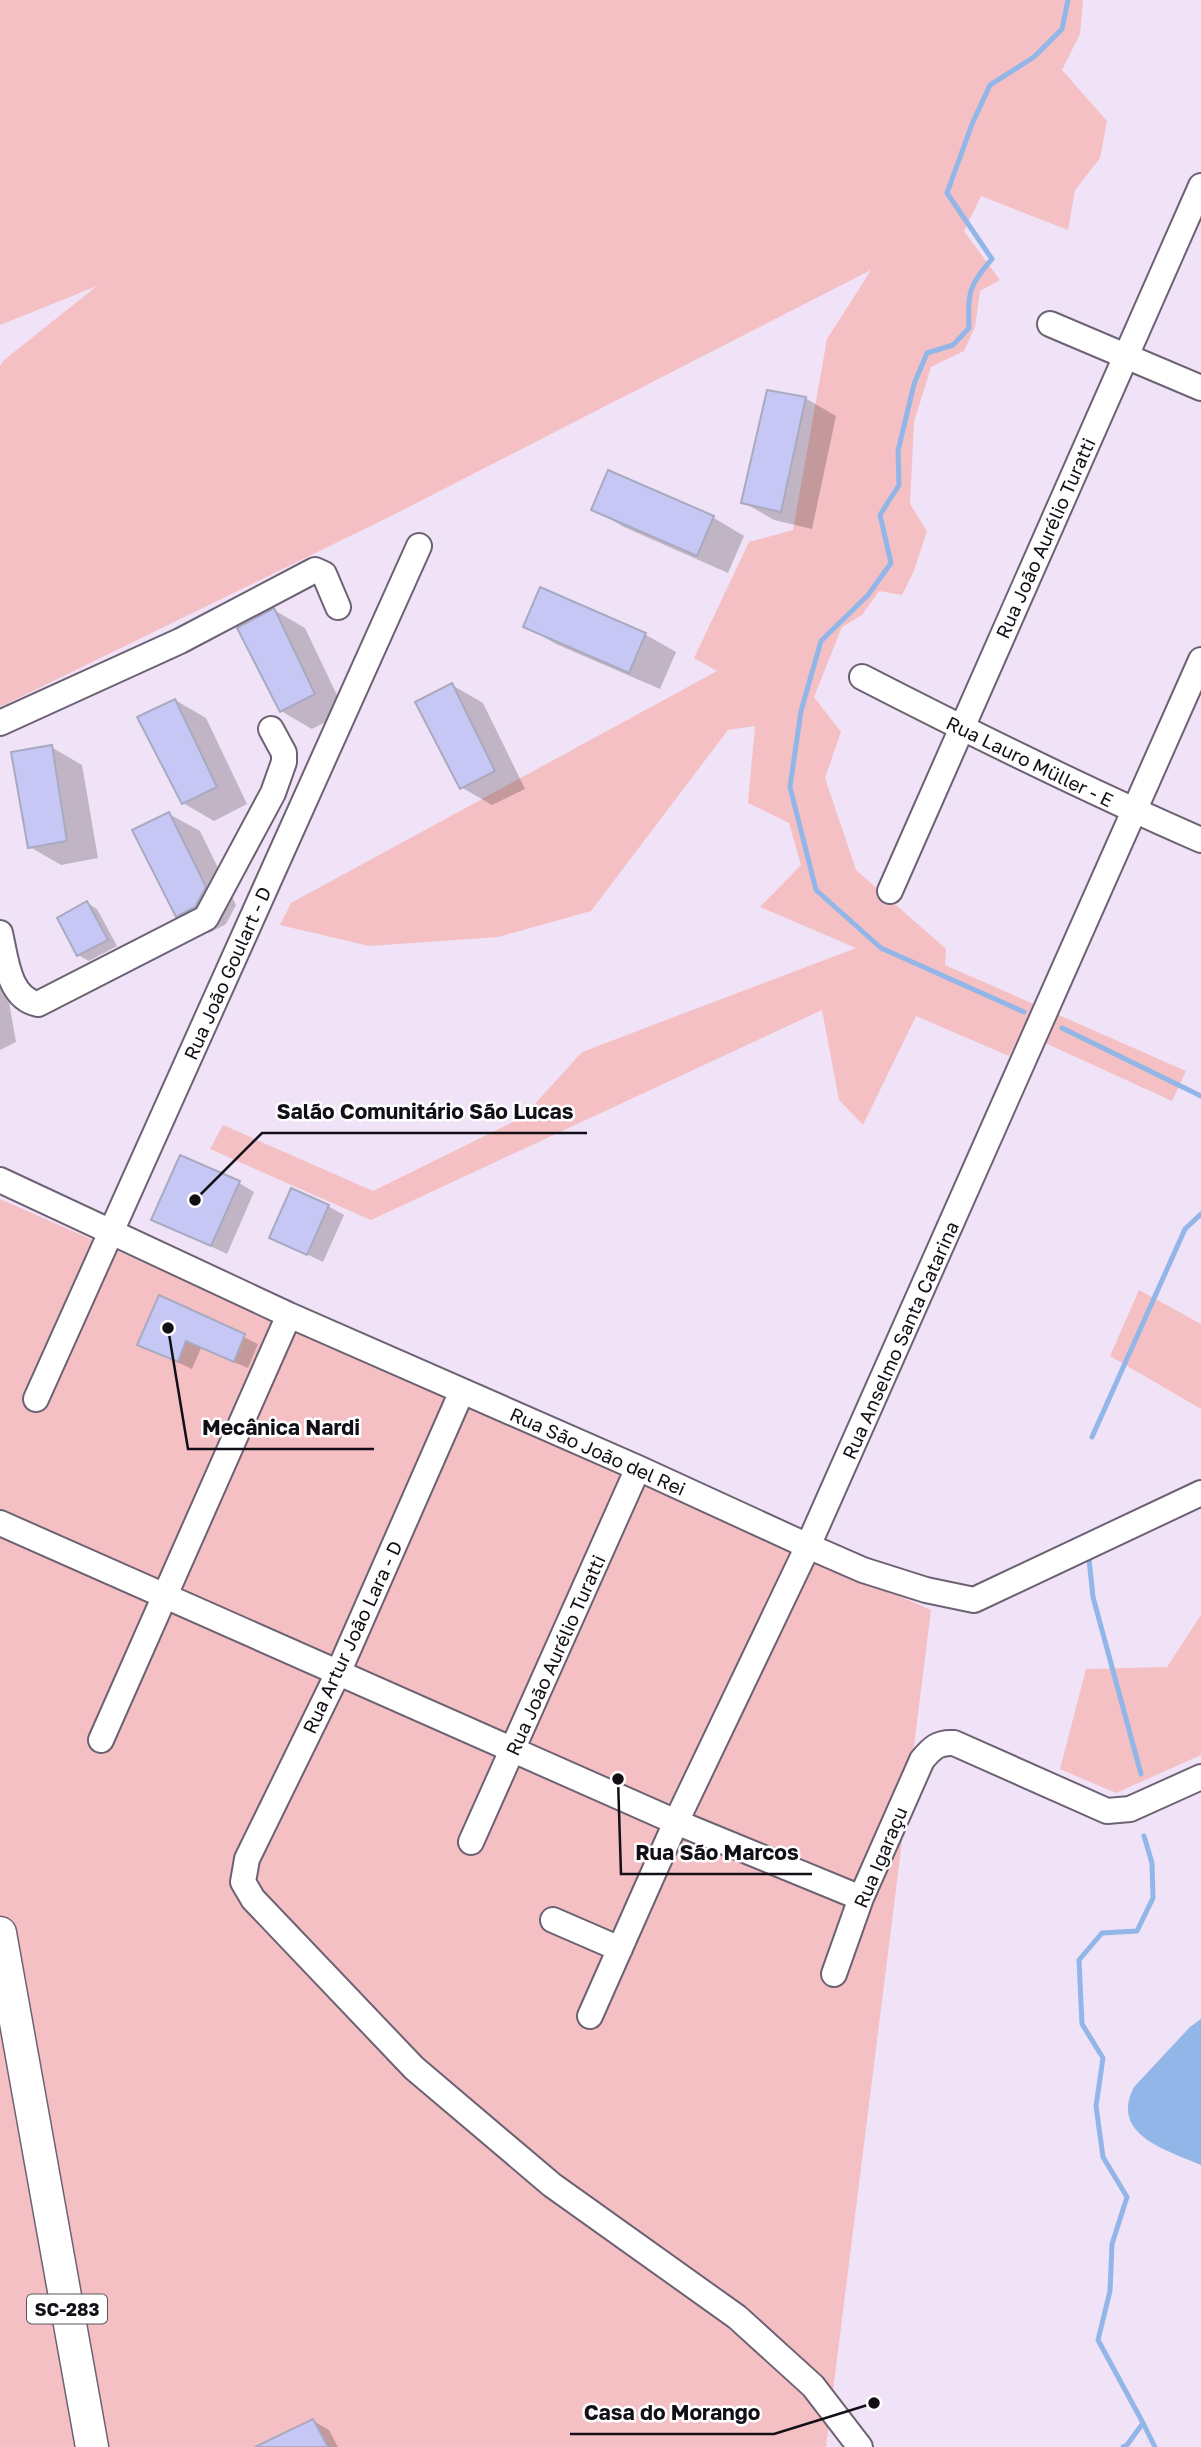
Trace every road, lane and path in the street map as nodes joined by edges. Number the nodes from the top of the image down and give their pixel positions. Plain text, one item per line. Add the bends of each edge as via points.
1 (1201, 186) edge
2 (1050, 324) dead end
3 (1126, 356) junction
4 (1201, 388) edge
5 (419, 547) dead end
6 (338, 607) dead end
7 (1201, 660) edge
8 (862, 677) dead end
9 (0, 723) edge
10 (962, 728) junction
11 (271, 729) dead end
12 (1134, 811) junction
13 (1201, 840) edge
14 (890, 891) dead end
15 (0, 933) edge
16 (0, 1180) edge
17 (112, 1231) junction
18 (289, 1315) junction
19 (462, 1391) junction
20 (36, 1399) dead end
21 (638, 1468) junction
22 (1201, 1493) edge
23 (0, 1523) edge
24 (808, 1546) junction
25 (164, 1596) junction
26 (338, 1673) junction
27 (101, 1740) dead end
28 (512, 1750) junction
29 (1201, 1777) edge
30 (676, 1822) junction
31 (471, 1842) dead end
32 (861, 1898) junction
33 (553, 1920) dead end
34 (0, 1933) edge
35 (620, 1949) junction
36 (834, 1975) dead end
37 (590, 2016) dead end
38 (93, 2447) edge
39 (860, 2447) edge

1 - 3 street, Rua João Aurélio Turatti
2 - 3 street
3 - 4 street
3 - 10 street, Rua João Aurélio Turatti
5 - 17 street, Rua João Goulart - D
6 - 9 street via 324,574 314,570 180,641
7 - 12 street, Rua Anselmo Santa Catarina
8 - 10 street, Rua Lauro Müller - E
10 - 12 street, Rua Lauro Müller - E
10 - 14 street, Rua João Aurélio Turatti
11 - 15 street via 284,762 273,793 206,918 38,1004 19,995
12 - 13 street, Rua Lauro Müller - E
12 - 24 street, Rua Anselmo Santa Catarina
16 - 17 street, Rua São João del Rei
17 - 18 street, Rua São João del Rei
17 - 20 street, Rua João Goulart - D
18 - 19 street, Rua São João del Rei
18 - 25 street
19 - 21 street, Rua São João del Rei
19 - 26 street, Rua Artur João Lara - D
21 - 24 street, Rua São João del Rei
21 - 28 street, Rua João Aurélio Turatti
22 - 24 street, Rua São João del Rei via 974,1600 876,1574
23 - 25 street
24 - 30 street, Rua Anselmo Santa Catarina
25 - 26 street
25 - 27 street
26 - 28 street
26 - 39 street, Rua Artur João Lara - D via 247,1859 243,1882 253,1899 414,2068 552,2185 737,2318 813,2386
28 - 30 street
28 - 31 street, Rua João Aurélio Turatti
29 - 32 street, Rua Igaraçu via 1130,1809 1107,1811 943,1742 922,1760
30 - 32 street
30 - 35 street, Rua Anselmo Santa Catarina
32 - 36 street, Rua Igaraçu
33 - 35 street
34 - 38 main road, SC-283
35 - 37 street, Rua Anselmo Santa Catarina

